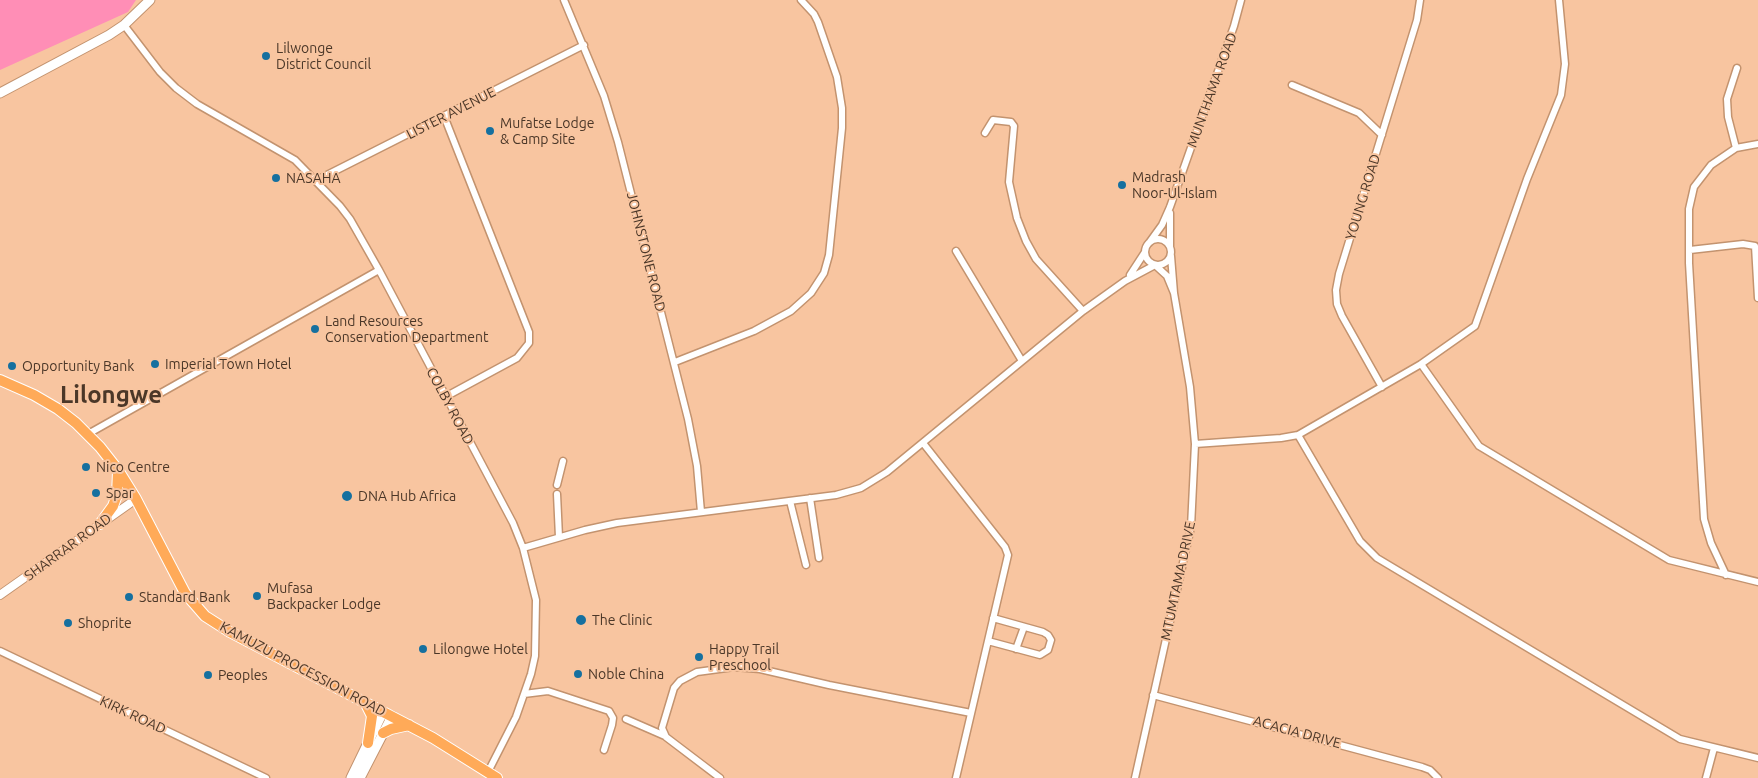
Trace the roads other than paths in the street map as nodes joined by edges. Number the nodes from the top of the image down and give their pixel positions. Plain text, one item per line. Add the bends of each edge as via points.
1 (150, 0) edge
2 (564, 0) edge
3 (801, 0) edge
4 (1241, 0) edge
5 (1420, 0) edge
6 (1559, 0) edge
7 (124, 25) junction
8 (584, 45) junction
9 (1737, 68) dead end
10 (1292, 86) dead end
11 (0, 93) edge
12 (444, 116) junction
13 (985, 133) dead end
14 (1382, 135) junction
15 (1758, 144) edge
16 (1736, 148) junction
17 (317, 180) junction
18 (1170, 207) junction
19 (1149, 243) junction
20 (1170, 246) junction
21 (956, 250) dead end
22 (1690, 250) junction
23 (1145, 251) junction
24 (1171, 256) junction
25 (1156, 265) junction
26 (379, 270) junction
27 (1125, 281) junction
28 (1174, 293) junction
29 (1758, 298) edge
30 (1083, 311) junction
31 (675, 362) junction
32 (1022, 362) junction
33 (1421, 364) junction
34 (0, 380) edge
35 (1382, 387) junction
36 (445, 396) junction
37 (88, 434) junction
38 (1298, 435) junction
39 (923, 444) junction
40 (1195, 444) junction
41 (564, 461) dead end
42 (118, 470) junction
43 (557, 486) dead end
44 (557, 494) dead end
45 (810, 498) junction
46 (136, 499) junction
47 (790, 501) junction
48 (701, 512) junction
49 (100, 524) junction
50 (560, 537) junction
51 (523, 548) junction
52 (819, 558) dead end
53 (806, 565) dead end
54 (1726, 575) junction
55 (1758, 582) edge
56 (0, 595) edge
57 (993, 618) junction
58 (1024, 627) junction
59 (988, 641) junction
60 (1016, 648) junction
61 (0, 651) edge
62 (524, 694) junction
63 (1153, 695) junction
64 (364, 702) junction
65 (971, 713) junction
66 (387, 714) junction
67 (626, 719) dead end
68 (409, 725) junction
69 (383, 734) junction
70 (666, 737) junction
71 (368, 743) junction
72 (1714, 748) junction
73 (604, 750) dead end
74 (1758, 758) edge
75 (493, 775) edge
76 (718, 777) edge
77 (266, 778) edge
78 (350, 778) edge
79 (360, 778) edge
80 (956, 778) edge
81 (1135, 778) edge
82 (1438, 778) edge
83 (1706, 778) edge

1 - 7 main road
2 - 8 street, JOHNSTONE ROAD
3 - 31 street via 818,22 837,77 842,108 829,255 824,273 811,293 791,311 754,331
4 - 18 street, MUNTHAMA ROAD
5 - 14 street, YOUNG ROAD via 1418,20
6 - 33 street via 1564,80 1480,317 1475,326
7 - 11 main road via 90,47
7 - 17 street, COLBY ROAD via 160,72 186,96 283,152
8 - 12 street, LISTER AVENUE
8 - 31 street, JOHNSTONE ROAD via 612,119
9 - 16 street via 1727,99
10 - 14 street via 1359,113
12 - 17 street, LISTER AVENUE
12 - 36 street via 529,332 529,343 517,358
13 - 30 street via 993,120 1011,122 1014,126 1009,182 1017,218 1036,259
14 - 35 street, YOUNG ROAD via 1339,274 1336,297 1342,316
15 - 16 street
16 - 22 street via 1715,161 1694,188 1689,209
17 - 26 street, COLBY ROAD via 350,219
18 - 19 street
18 - 20 street
19 - 20 street via 1163,240
19 - 23 street
20 - 24 street
21 - 32 street
22 - 29 street via 1755,246
22 - 54 street via 1704,519 1710,543
23 - 25 street via 1148,260
23 - 27 street via 1137,268
24 - 25 street via 1163,264
24 - 28 street
25 - 27 street
25 - 28 street via 1167,276
26 - 36 street, COLBY ROAD
26 - 37 street
27 - 30 street
28 - 40 street, MTUMTAMA DRIVE via 1190,387
30 - 32 street
31 - 48 street, JOHNSTONE ROAD via 692,441
32 - 39 street
33 - 35 street
33 - 54 street via 1479,446 1656,553 1676,562
34 - 37 highway, KAMUZU PROCESSION ROAD via 58,409
35 - 38 street
36 - 51 street, COLBY ROAD via 513,523
37 - 42 highway, KAMUZU PROCESSION ROAD
38 - 40 street
38 - 72 street via 1360,541 1377,558 1672,734
39 - 45 street via 861,488
39 - 57 street via 1005,547 1007,562
40 - 63 street, MTUMTAMA DRIVE via 1191,527
41 - 43 street
42 - 46 highway, KAMUZU PROCESSION ROAD
42 - 49 highway via 117,495
44 - 50 street
45 - 47 street
45 - 52 street
46 - 49 street, SHARRAR ROAD
46 - 64 highway, KAMUZU PROCESSION ROAD via 185,593 205,616
47 - 48 street
47 - 53 street
48 - 50 street via 617,523
49 - 56 street, SHARRAR ROAD
50 - 51 street
51 - 62 street, COLBY ROAD via 534,586 537,615 533,665
54 - 55 street
57 - 58 street
57 - 59 street
58 - 60 street
58 - 60 street via 1048,634 1051,640 1048,650 1040,655
59 - 60 street
59 - 65 street
61 - 77 street, KIRK ROAD
62 - 73 street via 548,691 609,711 613,718 612,726
62 - 75 street, COLBY ROAD
63 - 81 street, MTUMTAMA DRIVE
63 - 82 street, ACACIA DRIVE via 1422,767
64 - 66 highway, KAMUZU PROCESSION ROAD
64 - 71 highway via 372,716
65 - 70 street via 760,669 726,668 697,672 680,681 674,688 662,723
65 - 80 street
66 - 68 highway, KAMUZU PROCESSION ROAD
66 - 69 main road
66 - 71 main road
67 - 70 street
68 - 69 highway via 391,728
68 - 75 highway, KAMUZU PROCESSION ROAD
69 - 79 main road
70 - 76 street
71 - 78 main road
72 - 74 street
72 - 83 street

